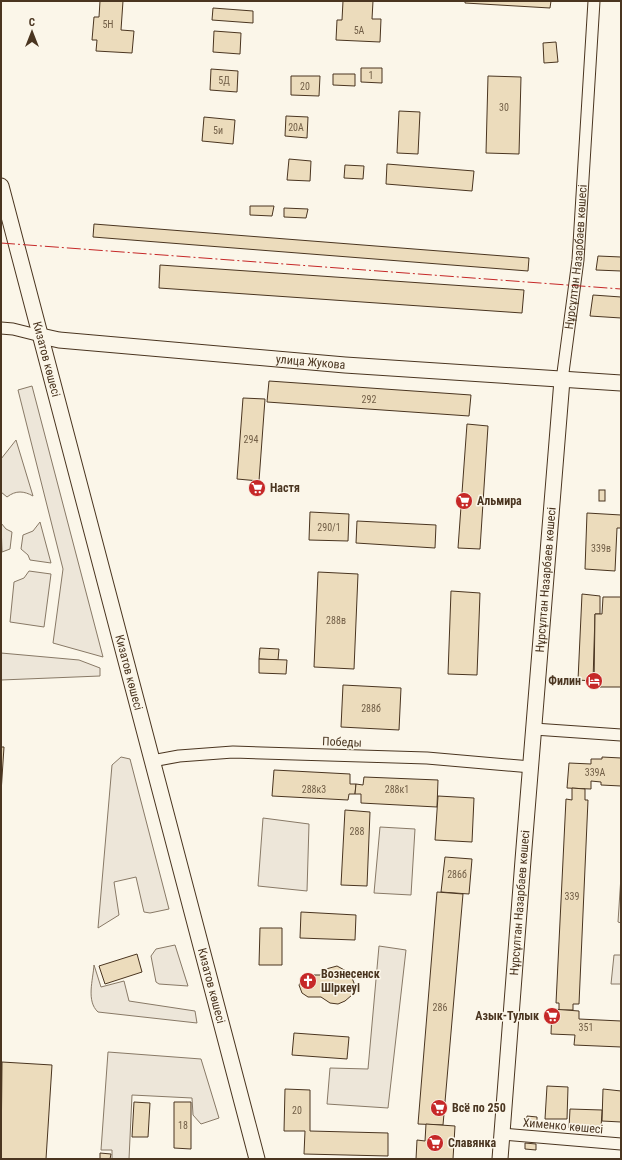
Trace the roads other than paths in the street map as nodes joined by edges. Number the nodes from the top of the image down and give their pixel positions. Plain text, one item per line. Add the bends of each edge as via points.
1 (594, 1) edge
2 (1, 186) edge
3 (1, 328) edge
4 (41, 336) junction
5 (562, 380) junction
6 (621, 384) edge
7 (534, 729) junction
8 (621, 735) edge
9 (152, 761) junction
10 (531, 767) junction
11 (502, 1134) junction
12 (621, 1144) edge
13 (257, 1159) edge
14 (500, 1159) edge

1 - 5 street, Нұрсұлтан Назарбаев көшесі via 578,260
2 - 4 main road, Кизатов көшесі
3 - 4 street, улица Жукова
4 - 5 main road, улица Жукова via 59,340 345,365
4 - 9 main road, Кизатов көшесі
5 - 6 main road, улица Жукова
5 - 7 main road, Нұрсұлтан Назарбаев көшесі
7 - 8 street
7 - 10 main road, Нұрсұлтан Назарбаев көшесі
9 - 10 street, Победы via 233,752 427,758
9 - 13 main road, Кизатов көшесі
10 - 11 main road, Нұрсұлтан Назарбаев көшесі
11 - 12 street, Хименко көшесі
11 - 14 main road, Нұрсұлтан Назарбаев көшесі

